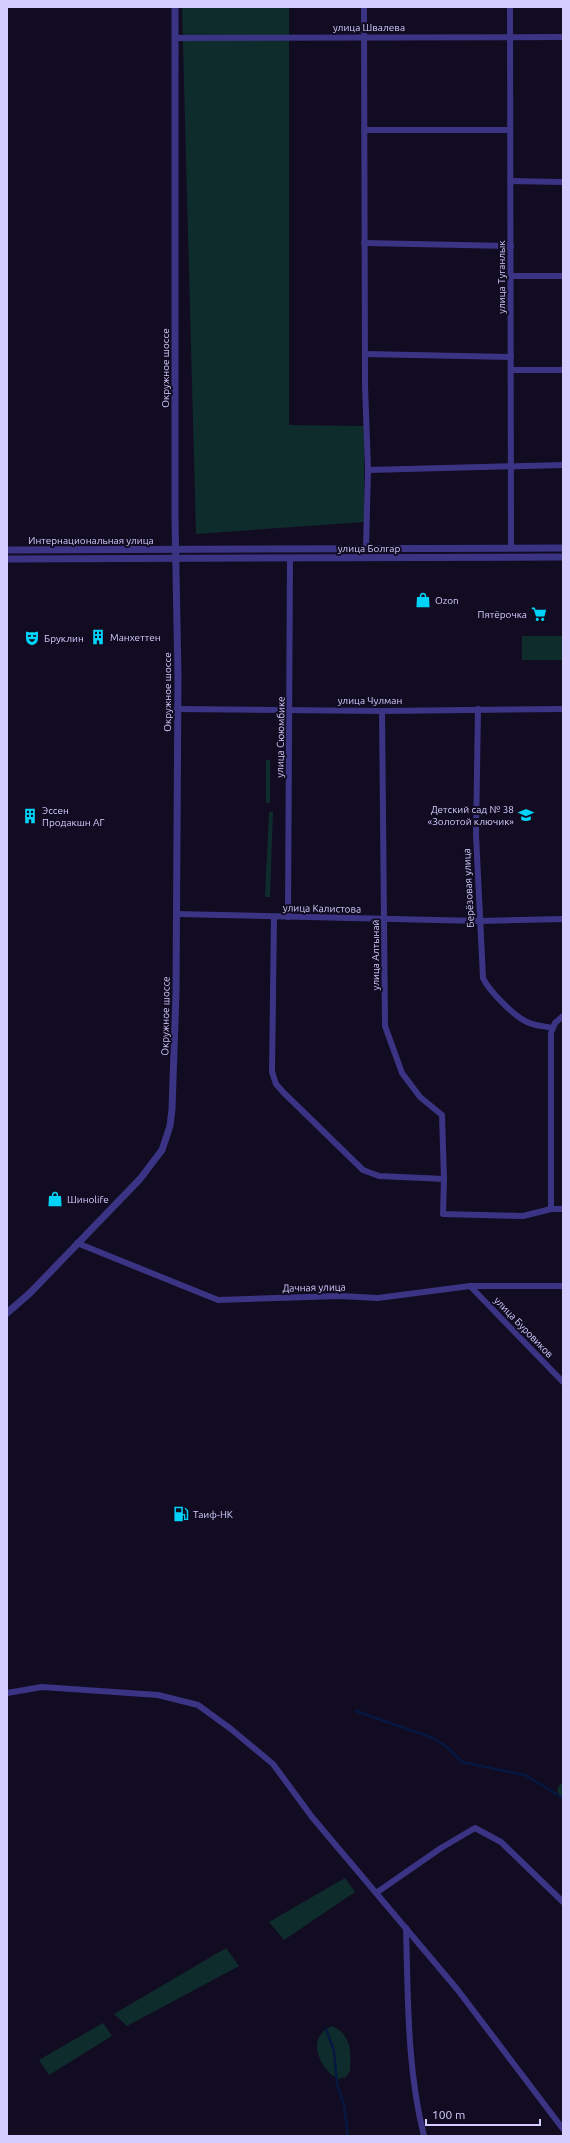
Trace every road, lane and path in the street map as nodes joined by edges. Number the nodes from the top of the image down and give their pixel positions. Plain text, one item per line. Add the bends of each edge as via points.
1 (175, 7) edge
2 (364, 7) edge
3 (510, 7) edge
4 (363, 37) junction
5 (510, 37) junction
6 (563, 37) edge
7 (175, 38) junction
8 (364, 130) junction
9 (510, 130) junction
10 (510, 181) junction
11 (563, 182) edge
12 (364, 243) junction
13 (511, 246) junction
14 (511, 276) junction
15 (563, 276) edge
16 (365, 354) junction
17 (511, 357) junction
18 (511, 370) junction
19 (563, 370) edge
20 (563, 465) edge
21 (512, 466) junction
22 (368, 470) junction
23 (511, 547) junction
24 (563, 548) edge
25 (366, 549) junction
26 (7, 550) edge
27 (176, 550) junction
28 (563, 557) edge
29 (290, 558) junction
30 (7, 559) edge
31 (176, 559) junction
32 (177, 709) junction
33 (478, 709) junction
34 (563, 709) edge
35 (290, 710) junction
36 (382, 711) junction
37 (176, 914) junction
38 (274, 917) junction
39 (288, 917) junction
40 (563, 918) edge
41 (384, 919) junction
42 (480, 920) junction
43 (563, 1016) edge
44 (552, 1028) junction
45 (444, 1179) junction
46 (551, 1209) junction
47 (563, 1209) edge
48 (77, 1243) junction
49 (470, 1286) junction
50 (563, 1286) edge
51 (7, 1313) edge
52 (563, 1382) edge
53 (7, 1693) edge
54 (376, 1893) junction
55 (563, 1902) edge
56 (406, 1928) junction
57 (563, 2129) edge
58 (424, 2136) edge

1 - 7 street, Окружное шоссе
2 - 4 street
3 - 5 street, улица Туганлык
4 - 5 street, улица Швалева
4 - 7 street, улица Швалева
4 - 8 street
5 - 6 street, улица Швалева
5 - 9 street, улица Туганлык
7 - 27 street, Окружное шоссе
8 - 9 street
8 - 12 street
9 - 10 street, улица Туганлык
10 - 11 street
10 - 13 street, улица Туганлык
12 - 13 street
12 - 16 street
13 - 14 street, улица Туганлык
14 - 15 street
14 - 17 street, улица Туганлык
16 - 17 street
16 - 22 street
17 - 18 street, улица Туганлык
18 - 19 street
18 - 21 street, улица Туганлык
20 - 21 street
21 - 22 street
21 - 23 street, улица Туганлык
22 - 25 street
23 - 24 street, улица Болгар
23 - 25 street, улица Болгар
25 - 27 street, улица Болгар
26 - 27 street, Интернациональная улица
27 - 31 street, Окружное шоссе
28 - 29 street, улица Болгар
29 - 31 street, улица Болгар
29 - 35 street, улица Сююмбике
30 - 31 street, Интернациональная улица
31 - 32 street, Окружное шоссе
32 - 35 street, улица Чулман
32 - 37 street, Окружное шоссе
33 - 34 street, улица Чулман
33 - 36 street, улица Чулман
33 - 42 street, Берёзовая улица via 476,835
35 - 36 street, улица Чулман
35 - 39 street, улица Сююмбике
36 - 41 street, улица Алтынай
37 - 38 street, улица Калистова
37 - 48 street, Окружное шоссе via 174,1085 167,1136 162,1150 140,1179
38 - 39 street, улица Калистова
38 - 45 street via 272,1072 276,1084 364,1170 378,1176
39 - 41 street, улица Калистова
40 - 42 street, улица Калистова
41 - 42 street, улица Калистова
41 - 45 street, улица Алтынай via 385,1026 402,1073 420,1097 442,1115
42 - 44 street, Берёзовая улица via 482,974 485,983 521,1018 533,1024
43 - 44 street
44 - 46 street
45 - 46 street, улица Алтынай via 443,1214 523,1216
46 - 47 street
48 - 49 street, Дачная улица via 218,1300 339,1296 378,1298
48 - 51 street, Окружное шоссе via 30,1293
49 - 50 street, Дачная улица
49 - 52 street, улица Буровиков
53 - 54 street via 42,1687 158,1695 198,1706 273,1764 312,1817
54 - 55 street via 475,1828 501,1842
54 - 56 street
56 - 57 street via 457,1989
56 - 58 street via 408,2028

